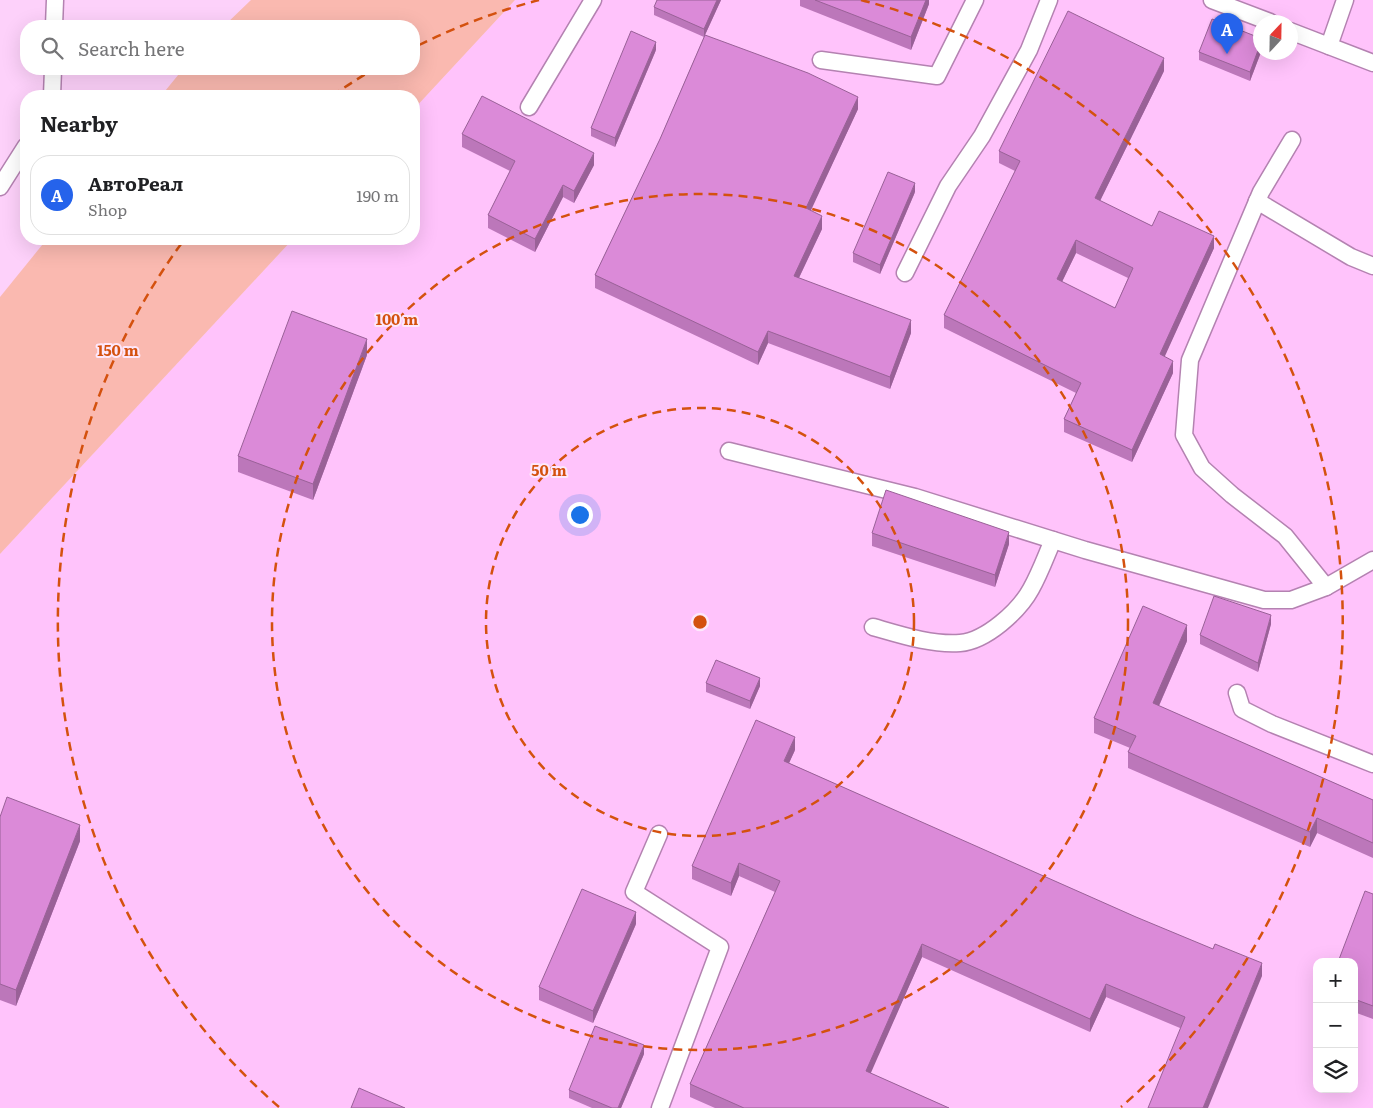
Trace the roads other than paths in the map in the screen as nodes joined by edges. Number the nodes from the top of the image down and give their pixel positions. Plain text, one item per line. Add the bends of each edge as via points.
1 (55, 0) edge
2 (594, 0) edge
3 (975, 0) edge
4 (1049, 0) edge
5 (1212, 0) edge
6 (1346, 0) edge
7 (1253, 16) edge
8 (54, 20) edge
9 (1298, 34) edge
10 (1329, 46) junction
11 (821, 60) dead end
12 (1373, 63) edge
13 (53, 75) edge
14 (52, 90) edge
15 (529, 107) dead end
16 (1292, 140) dead end
17 (20, 155) edge
18 (0, 187) edge
19 (1257, 201) junction
20 (1373, 266) edge
21 (905, 274) dead end
22 (729, 451) dead end
23 (1054, 540) junction
24 (1373, 560) edge
25 (1326, 587) junction
26 (873, 628) dead end
27 (1237, 692) dead end
28 (1373, 764) edge
29 (659, 834) dead end
30 (660, 1108) edge

1 - 8 lane
2 - 15 lane
3 - 11 lane via 938,76
4 - 21 lane via 1029,50 982,136 948,186
5 - 7 lane
6 - 10 lane
9 - 10 lane
10 - 12 lane
13 - 14 lane
16 - 19 lane
17 - 18 lane
19 - 20 lane via 1343,253
19 - 25 lane via 1190,360 1184,435 1202,468 1286,536
22 - 23 lane via 915,497
23 - 25 lane via 1264,600 1291,600
23 - 26 lane via 1030,590 1003,622 984,636 961,643 917,639
24 - 25 lane
27 - 28 lane via 1242,709
29 - 30 lane via 634,892 720,947

